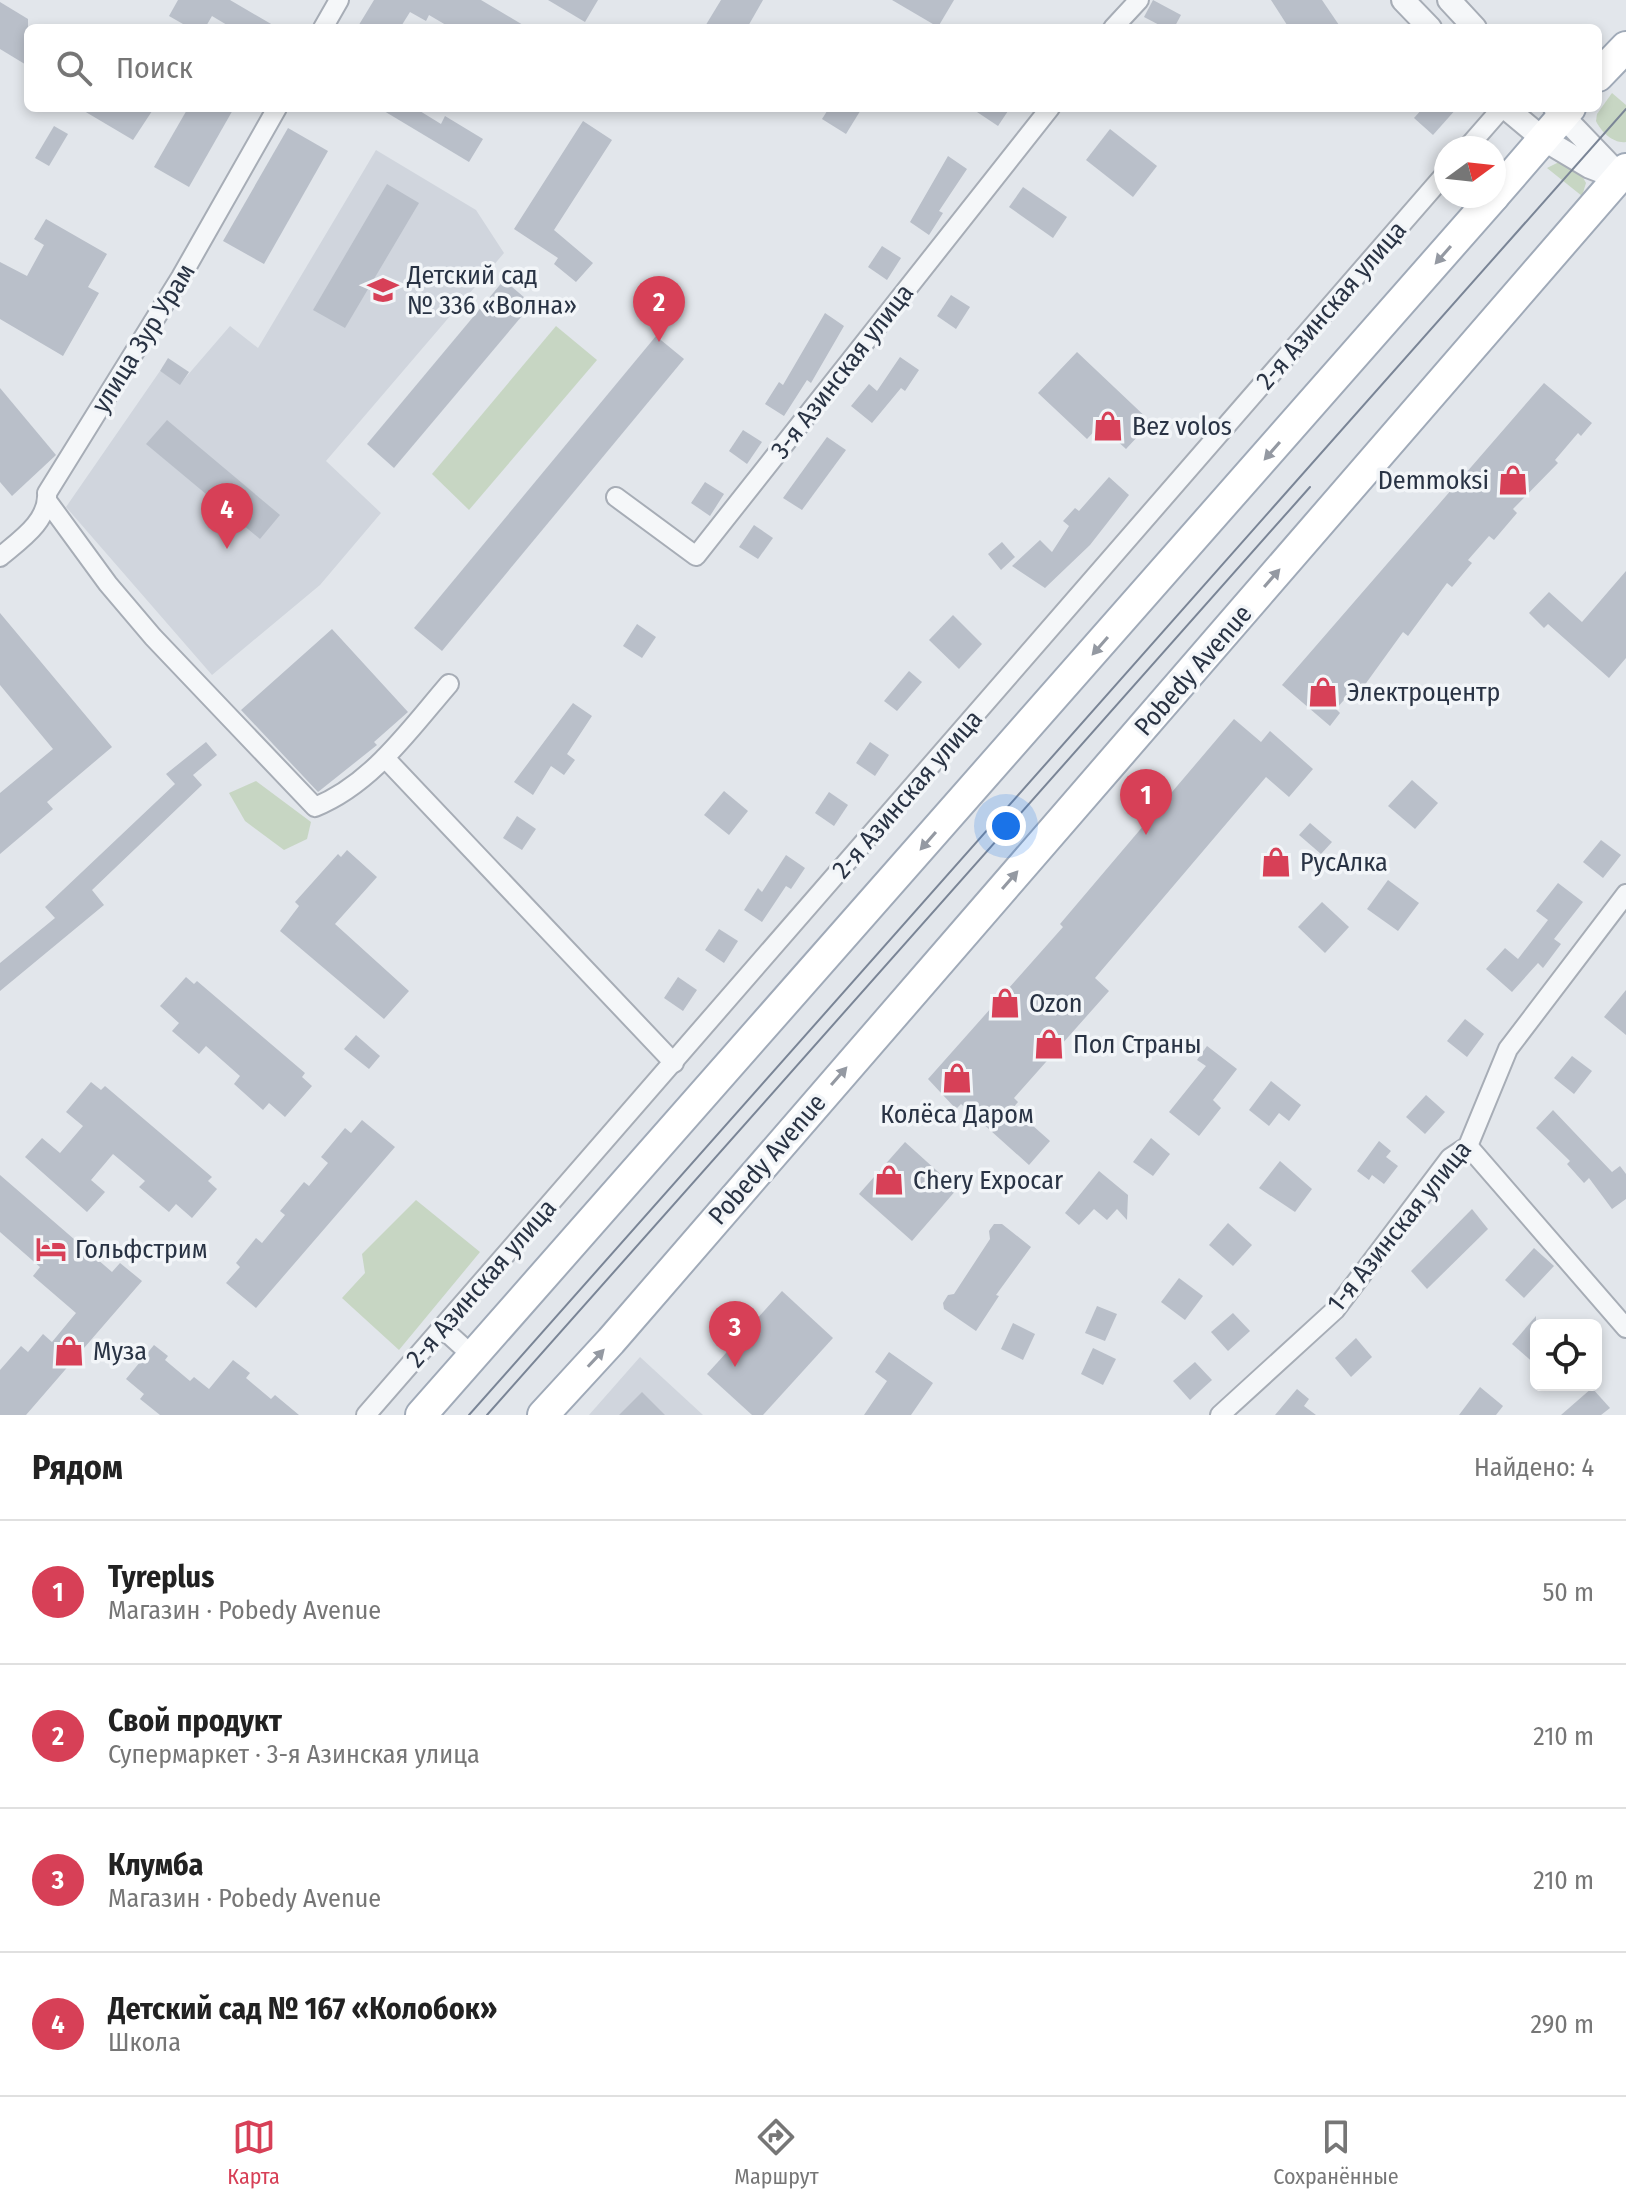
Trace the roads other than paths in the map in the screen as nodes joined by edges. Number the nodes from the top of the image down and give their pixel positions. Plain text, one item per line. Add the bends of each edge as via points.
1 (339, 0) edge
2 (1139, 0) edge
3 (1403, 0) edge
4 (1449, 0) edge
5 (325, 24) edge
6 (1117, 24) edge
7 (1426, 24) edge
8 (1471, 24) edge
9 (1626, 47) edge
10 (1602, 72) edge
11 (275, 112) edge
12 (1047, 112) edge
13 (1500, 112) edge
14 (1509, 112) edge
15 (1562, 112) edge
16 (1564, 112) edge
17 (1478, 136) edge
18 (1543, 139) junction
19 (1624, 175) edge
20 (1506, 182) edge
21 (1434, 187) edge
22 (1483, 208) edge
23 (616, 497) dead end
24 (48, 502) junction
25 (0, 557) edge
26 (449, 684) dead end
27 (390, 753) junction
28 (1626, 894) edge
29 (674, 1063) junction
30 (1468, 1146) junction
31 (442, 1328) junction
32 (1626, 1328) edge
33 (474, 1357) junction
34 (366, 1415) edge
35 (421, 1415) edge
36 (543, 1415) edge
37 (1220, 1415) edge

1 - 5 street
2 - 6 street
3 - 7 street
4 - 8 street
9 - 10 main road
11 - 24 street, улица Зур Урам via 181,277 47,493
12 - 23 street, 3-я Азинская улица via 696,556
13 - 17 street
14 - 18 street
15 - 18 main road
16 - 19 street
18 - 19 street via 1590,167
18 - 20 main road
36 -> 19 main road, Pobedy Avenue
21 - 29 street, 2-я Азинская улица
22 -> 33 main road
24 - 25 street, улица Зур Урам via 33,528
24 - 27 street via 144,627 315,807
26 - 27 street
27 - 29 street
28 - 30 street, 1-я Азинская улица via 1508,1049
29 - 31 street, 2-я Азинская улица
30 - 32 street
30 - 37 street, 1-я Азинская улица via 1450,1158 1335,1310
31 - 33 street
31 - 34 street, 2-я Азинская улица
33 - 35 main road

